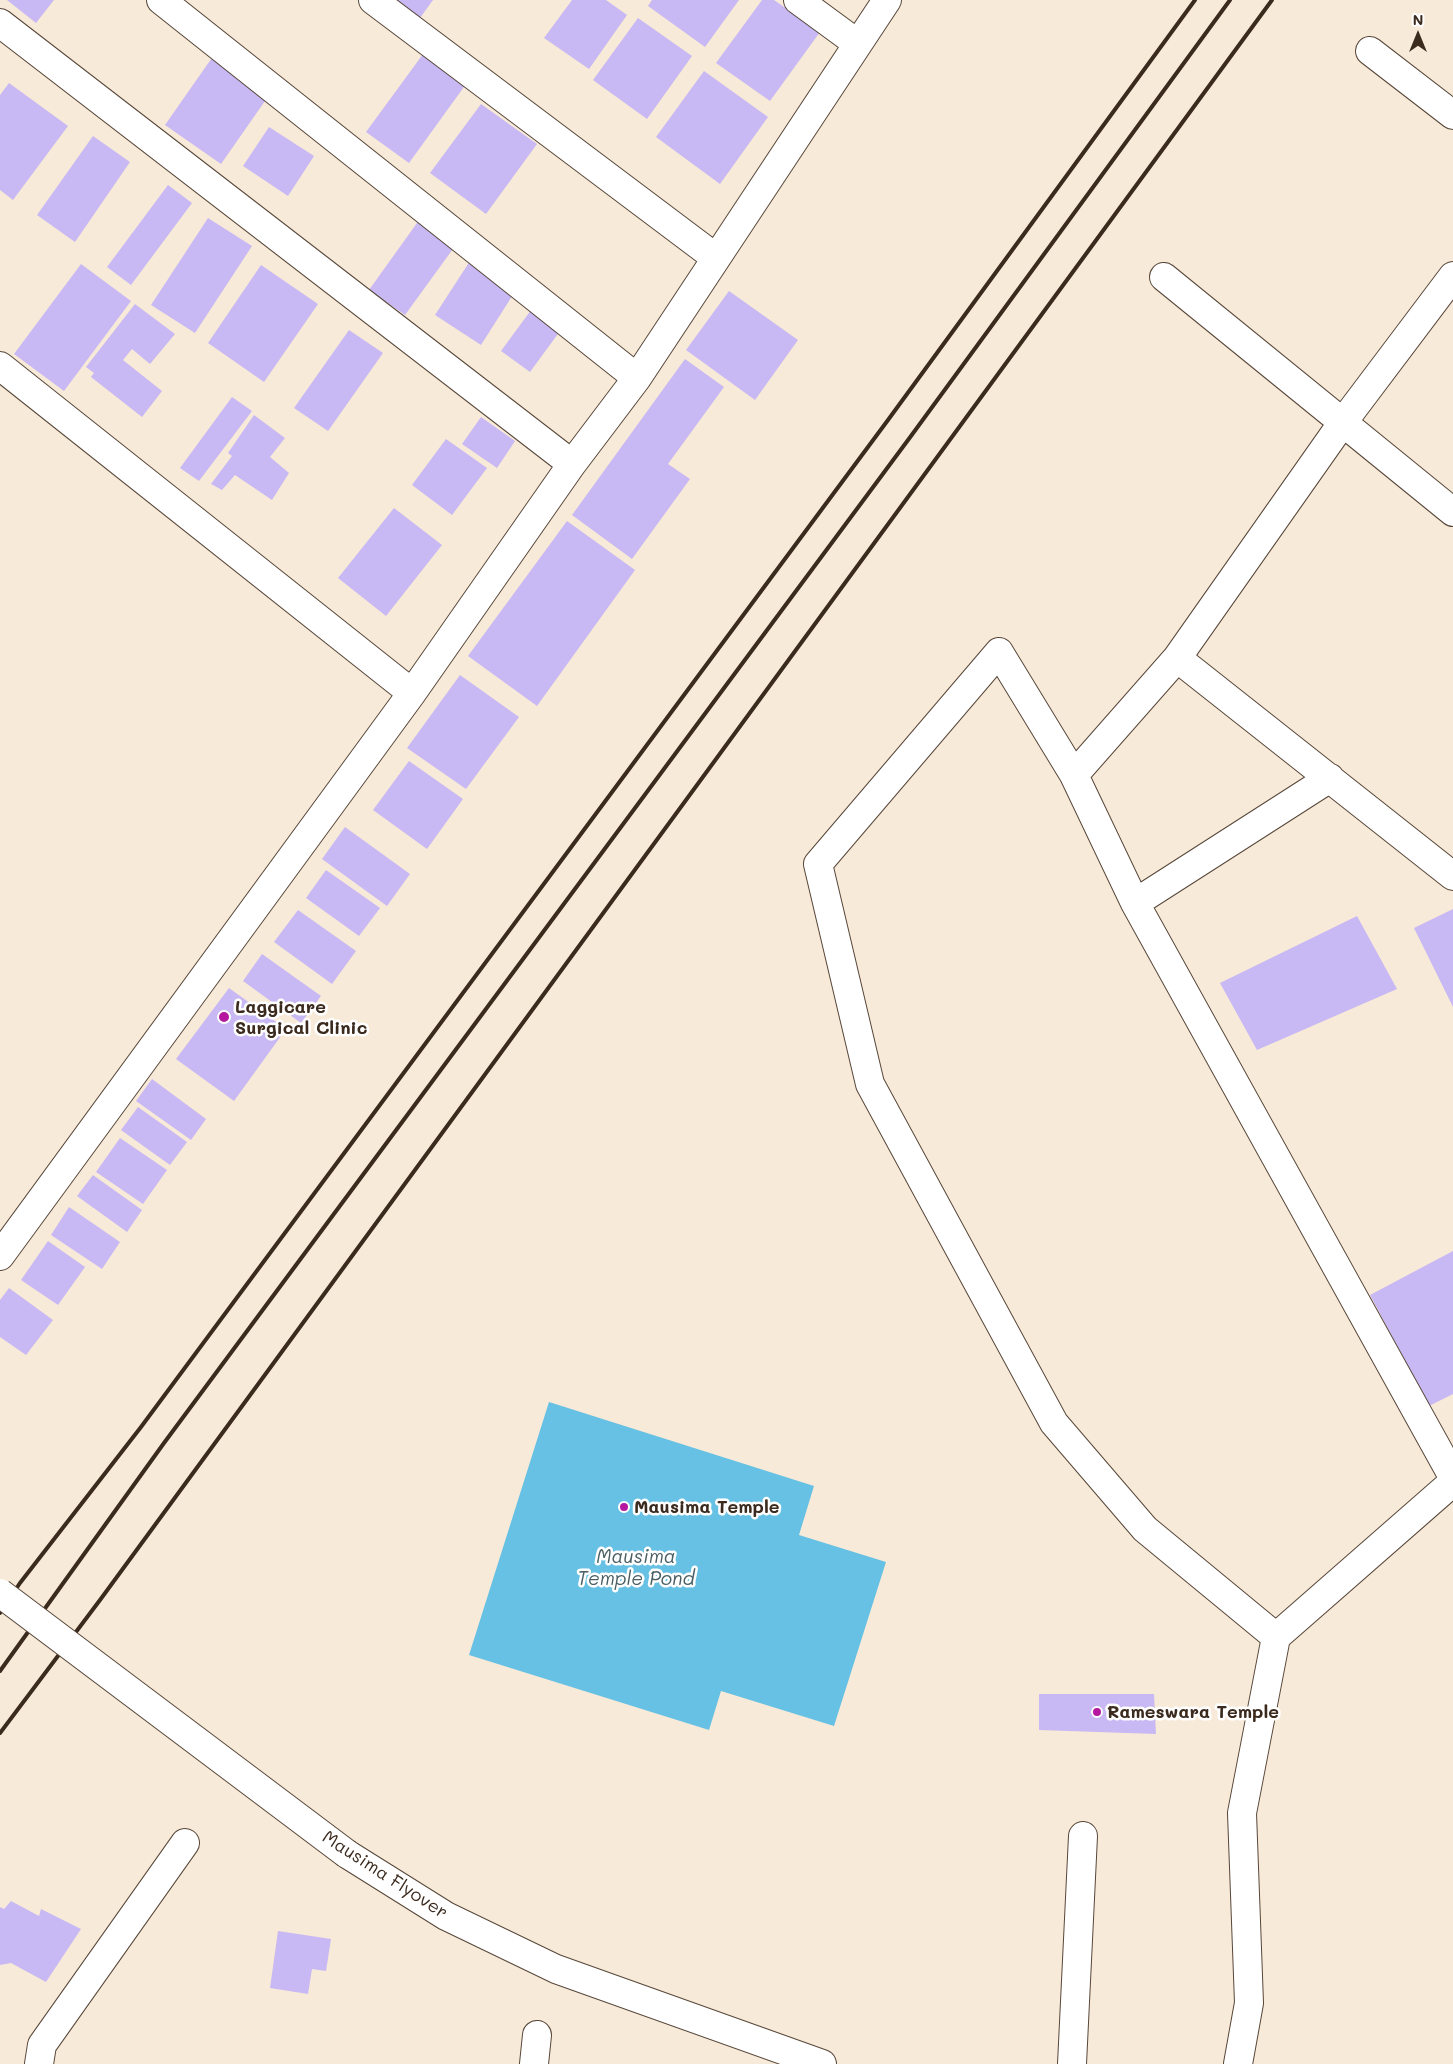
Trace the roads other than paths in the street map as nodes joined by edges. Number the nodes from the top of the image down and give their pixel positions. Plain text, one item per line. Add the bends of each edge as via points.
1 (161, 0) edge
2 (373, 0) edge
3 (798, 0) edge
4 (887, 0) edge
5 (0, 23) edge
6 (858, 44) junction
7 (1370, 51) dead end
8 (1453, 115) edge
9 (716, 258) junction
10 (1453, 276) edge
11 (1164, 277) dead end
12 (0, 366) edge
13 (637, 378) junction
14 (1343, 422) junction
15 (572, 464) junction
16 (1453, 512) edge
17 (1177, 658) junction
18 (412, 693) junction
19 (1074, 776) junction
20 (1330, 778) junction
21 (1453, 876) edge
22 (1135, 903) junction
23 (0, 1256) edge
24 (1453, 1477) edge
25 (1453, 1482) edge
26 (0, 1593) edge
27 (1276, 1637) junction
28 (1083, 1836) dead end
29 (185, 1843) dead end
30 (538, 2035) dead end
31 (39, 2064) edge
32 (534, 2064) edge
33 (822, 2064) edge
34 (1072, 2064) edge
35 (1238, 2064) edge

1 - 13 street
2 - 9 street
3 - 6 street
4 - 6 street
5 - 15 street
6 - 9 street
7 - 8 street
9 - 13 street
10 - 14 street
11 - 14 street
12 - 18 street
13 - 15 street
14 - 16 street
14 - 17 street
15 - 18 street
17 - 19 street
17 - 20 street
18 - 23 street
19 - 22 street
19 - 27 street via 999,652 818,864 870,1084 1054,1423 1145,1529
20 - 21 street
20 - 22 street
22 - 24 street
25 - 27 street
26 - 33 street, Mausima Flyover, bridge via 347,1854 446,1916 556,1968
27 - 35 street via 1242,1813 1250,2003
28 - 34 street
29 - 31 street via 42,2045
30 - 32 street

